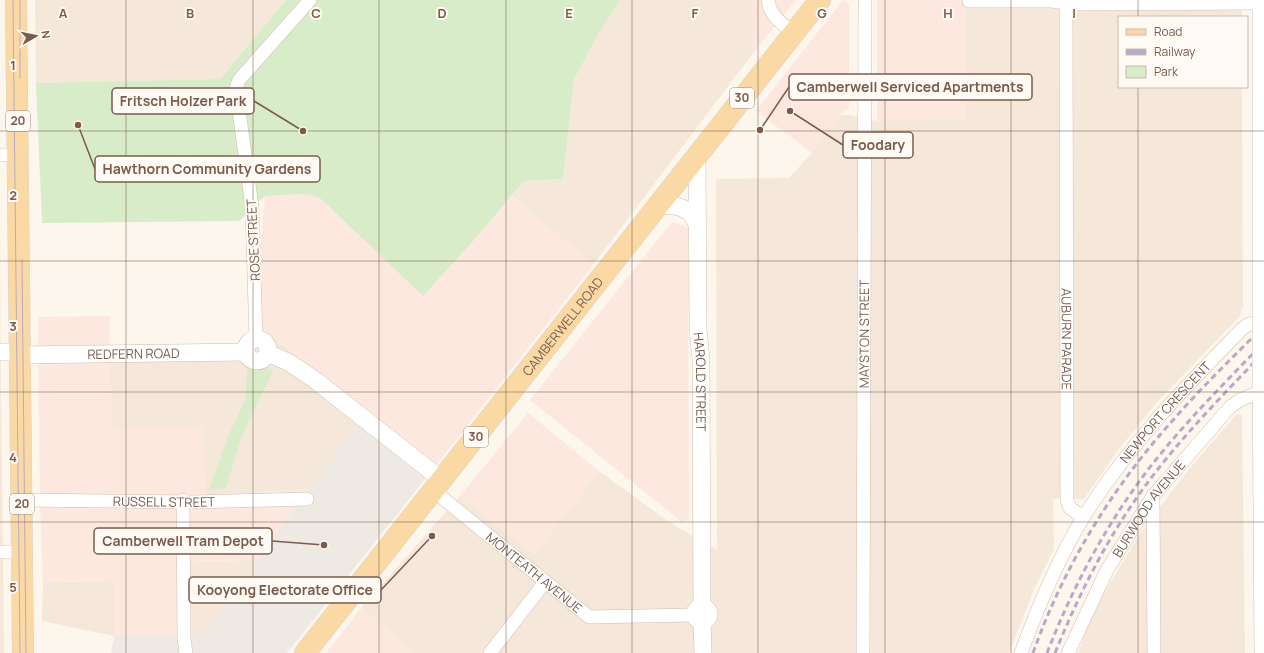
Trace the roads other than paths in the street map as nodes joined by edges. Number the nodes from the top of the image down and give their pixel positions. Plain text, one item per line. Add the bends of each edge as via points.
1 (16, 0) edge
2 (310, 0) edge
3 (768, 0) edge
4 (820, 0) edge
5 (858, 0) edge
6 (865, 0) edge
7 (1001, 0) edge
8 (969, 1) edge
9 (1261, 2) edge
10 (1066, 3) junction
11 (864, 16) junction
12 (794, 33) junction
13 (9, 155) edge
14 (697, 156) junction
15 (658, 206) junction
16 (697, 225) junction
17 (1259, 320) junction
18 (251, 346) junction
19 (10, 354) edge
20 (0, 363) edge
21 (1262, 392) junction
22 (438, 485) junction
23 (1153, 496) junction
24 (307, 499) dead end
25 (22, 500) junction
26 (183, 500) junction
27 (1263, 504) edge
28 (1083, 517) junction
29 (0, 552) edge
30 (22, 552) junction
31 (545, 582) junction
32 (700, 614) junction
33 (23, 653) edge
34 (186, 653) edge
35 (306, 653) edge
36 (490, 653) edge
37 (703, 653) edge
38 (863, 653) edge
39 (1021, 653) edge
40 (1068, 653) edge
41 (1154, 653) edge
42 (1263, 653) edge

1 - 13 main road, 20
2 - 18 street, ROSE STREET via 239,80 236,88 252,207
3 - 12 street via 776,19
4 - 12 main road, CAMBERWELL ROAD / 30
5 - 11 street, MAYSTON STREET
6 - 11 street, MAYSTON STREET
7 - 8 street
7 - 10 street
9 - 10 street
9 - 17 street
10 - 28 street, AUBURN PARADE via 1066,500 1070,508
11 - 38 street, MAYSTON STREET
12 - 14 main road, CAMBERWELL ROAD / 30
13 - 19 main road, 20
14 - 15 main road, CAMBERWELL ROAD / 30
14 - 16 street, HAROLD STREET
15 - 16 street via 675,205 688,211 694,216
15 - 22 main road, CAMBERWELL ROAD / 30
16 - 32 street, HAROLD STREET via 701,367
17 - 21 street, bridge
17 - 28 street, NEWPORT CRESCENT via 1242,329 1162,412
18 - 19 street, REDFERN ROAD
18 - 22 street via 249,358 256,362 264,359 268,353 290,363 315,380
19 - 20 street via 8,362
19 - 25 main road, 20
21 - 23 street, BURWOOD AVENUE via 1240,400 1230,407
21 - 27 street
22 - 31 street, MONTEATH AVENUE
22 - 35 main road, CAMBERWELL ROAD / 30
23 - 40 street, BURWOOD AVENUE via 1107,570
23 - 41 street
24 - 26 street, RUSSELL STREET
25 - 26 street, RUSSELL STREET
25 - 30 main road, 20
26 - 34 street
27 - 42 street
28 - 39 street via 1046,591
29 - 30 street
30 - 33 main road, 20
31 - 32 street, MONTEATH AVENUE via 589,617
31 - 36 street
32 - 37 street, HAROLD STREET

